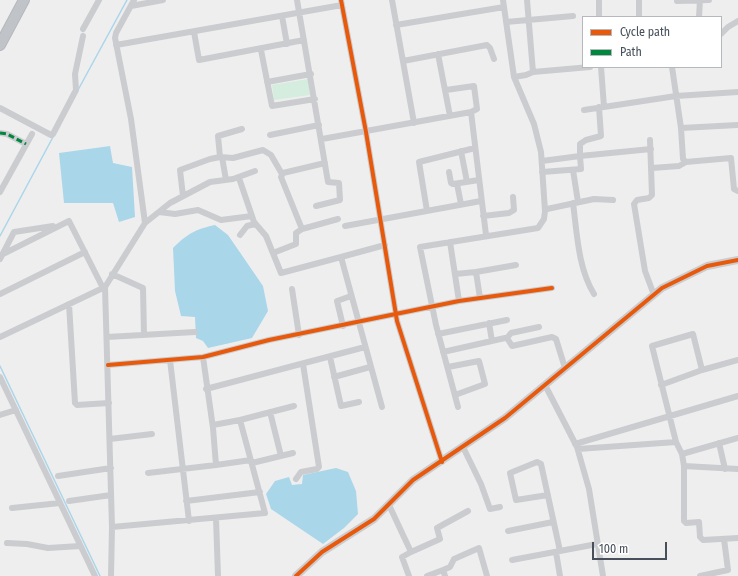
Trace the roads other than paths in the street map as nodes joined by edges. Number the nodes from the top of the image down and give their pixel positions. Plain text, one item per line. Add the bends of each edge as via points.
1 (16, 0) edge
2 (24, 0) edge
3 (100, 0) edge
4 (163, 0) edge
5 (297, 0) edge
6 (392, 0) edge
7 (527, 0) edge
8 (599, 0) edge
9 (639, 0) edge
10 (700, 0) edge
11 (710, 0) edge
12 (677, 1) edge
13 (341, 2) edge
14 (132, 3) edge
15 (504, 3) edge
16 (299, 13) junction
17 (599, 15) dead end
18 (282, 16) junction
19 (573, 16) dead end
20 (639, 16) edge
21 (699, 16) edge
22 (529, 21) junction
23 (738, 21) edge
24 (506, 22) junction
25 (396, 25) junction
26 (0, 31) edge
27 (194, 32) junction
28 (722, 33) edge
29 (304, 40) junction
30 (288, 44) junction
31 (0, 45) edge
32 (116, 45) junction
33 (261, 50) junction
34 (438, 54) junction
35 (494, 59) dead end
36 (403, 61) junction
37 (582, 68) edge
38 (600, 68) edge
39 (672, 68) edge
40 (533, 72) junction
41 (311, 74) junction
42 (514, 77) junction
43 (267, 82) junction
44 (446, 90) junction
45 (738, 92) edge
46 (676, 96) junction
47 (315, 99) junction
48 (601, 107) junction
49 (0, 108) edge
50 (584, 110) dead end
51 (471, 112) junction
52 (450, 116) junction
53 (414, 123) junction
54 (319, 125) junction
55 (738, 125) edge
56 (681, 128) junction
57 (242, 129) dead end
58 (366, 132) junction
59 (0, 133) edge
60 (32, 134) dead end
61 (270, 136) dead end
62 (322, 139) junction
63 (650, 140) dead end
64 (26, 144) junction
65 (475, 148) junction
66 (650, 148) junction
67 (461, 151) junction
68 (580, 156) junction
69 (221, 157) junction
70 (735, 160) edge
71 (542, 161) junction
72 (326, 162) junction
73 (686, 162) junction
74 (652, 168) junction
75 (573, 170) junction
76 (255, 171) dead end
77 (449, 172) dead end
78 (542, 172) junction
79 (282, 174) junction
80 (239, 178) junction
81 (226, 180) junction
82 (479, 180) junction
83 (467, 182) junction
84 (457, 184) junction
85 (738, 191) edge
86 (0, 192) edge
87 (183, 196) junction
88 (513, 197) dead end
89 (613, 200) dead end
90 (481, 201) junction
91 (576, 202) junction
92 (461, 204) junction
93 (316, 206) dead end
94 (427, 211) junction
95 (545, 211) junction
96 (159, 212) junction
97 (252, 216) junction
98 (483, 216) junction
99 (338, 219) dead end
100 (380, 219) junction
101 (145, 223) junction
102 (255, 224) junction
103 (59, 225) junction
104 (345, 226) dead end
105 (302, 229) junction
106 (240, 234) dead end
107 (486, 235) junction
108 (450, 242) junction
109 (385, 245) junction
110 (85, 252) junction
111 (273, 253) junction
112 (1, 257) edge
113 (341, 257) junction
114 (738, 260) edge
115 (516, 265) dead end
116 (476, 272) junction
117 (112, 274) junction
118 (455, 274) junction
119 (104, 287) junction
120 (552, 288) dead end
121 (292, 289) dead end
122 (0, 294) edge
123 (594, 294) dead end
124 (654, 295) junction
125 (351, 296) junction
126 (480, 298) junction
127 (459, 301) junction
128 (69, 304) junction
129 (432, 307) junction
130 (396, 314) junction
131 (507, 320) dead end
132 (358, 323) junction
133 (489, 323) junction
134 (342, 326) junction
135 (539, 327) dead end
136 (195, 332) dead end
137 (438, 334) junction
138 (144, 335) junction
139 (299, 335) junction
140 (0, 337) edge
141 (107, 337) junction
142 (508, 338) junction
143 (492, 341) junction
144 (365, 348) junction
145 (443, 352) junction
146 (203, 357) junction
147 (330, 357) junction
148 (170, 360) junction
149 (738, 360) edge
150 (303, 364) junction
151 (108, 365) junction
152 (370, 367) junction
153 (448, 367) junction
154 (565, 368) junction
155 (702, 370) junction
156 (0, 377) edge
157 (334, 377) junction
158 (545, 385) junction
159 (661, 385) junction
160 (206, 389) junction
161 (455, 395) junction
162 (738, 396) edge
163 (360, 402) dead end
164 (109, 403) junction
165 (294, 406) dead end
166 (382, 407) dead end
167 (458, 407) dead end
168 (16, 410) junction
169 (270, 412) junction
170 (0, 415) edge
171 (669, 416) junction
172 (240, 420) junction
173 (212, 425) junction
174 (152, 434) dead end
175 (738, 438) edge
176 (110, 439) junction
177 (676, 442) junction
178 (719, 443) junction
179 (576, 446) junction
180 (463, 447) junction
181 (293, 453) dead end
182 (682, 454) junction
183 (281, 456) junction
184 (252, 461) junction
185 (442, 462) junction
186 (216, 465) junction
187 (684, 466) junction
188 (111, 468) junction
189 (182, 469) junction
190 (725, 469) junction
191 (738, 469) edge
192 (148, 473) dead end
193 (58, 476) dead end
194 (296, 479) dead end
195 (260, 492) junction
196 (112, 495) junction
197 (548, 495) junction
198 (69, 501) dead end
199 (186, 501) junction
200 (60, 503) junction
201 (389, 505) junction
202 (500, 507) dead end
203 (12, 508) dead end
204 (468, 511) dead end
205 (216, 518) junction
206 (189, 521) junction
207 (553, 522) junction
208 (112, 527) junction
209 (508, 531) dead end
210 (738, 538) edge
211 (724, 539) junction
212 (7, 543) dead end
213 (597, 544) junction
214 (80, 546) junction
215 (411, 552) junction
216 (558, 552) junction
217 (512, 560) dead end
218 (444, 573) edge
219 (95, 576) edge
220 (111, 576) edge
221 (218, 576) edge
222 (296, 576) edge
223 (409, 576) edge
224 (427, 576) edge
225 (487, 576) edge
226 (560, 576) edge
227 (604, 576) edge
228 (700, 576) edge

1 - 26 highway
2 - 31 highway
3 - 49 street via 83,32 75,74 76,90 53,134
4 - 14 street
5 - 16 street
6 - 25 street
7 - 22 street
8 - 17 street
9 - 20 street
10 - 11 street
10 - 12 street
10 - 21 street
13 - 16 street
13 - 58 street
14 - 32 street via 116,33
15 - 24 street
15 - 25 street
16 - 18 street
16 - 29 street
18 - 27 street
18 - 30 street
19 - 22 street
22 - 24 street
22 - 40 street
23 - 28 street
24 - 42 street
25 - 36 street
27 - 32 street
27 - 33 street via 199,60
29 - 30 street
29 - 41 street
30 - 33 street
32 - 101 street via 131,119
33 - 43 street
34 - 35 street via 487,45
34 - 36 street
34 - 44 street
36 - 53 street
37 - 40 street
38 - 48 street
39 - 46 street
40 - 42 street
41 - 43 street
41 - 47 street
42 - 71 street via 535,126
43 - 47 street via 272,106
44 - 51 street via 474,85 477,109
44 - 52 street
45 - 46 street
46 - 48 street
46 - 56 street
47 - 54 street
48 - 50 street
48 - 68 street via 601,136 580,144
51 - 52 street
51 - 65 street
52 - 53 street
53 - 58 street
54 - 61 street
54 - 62 street
55 - 56 street
56 - 73 street via 683,160
57 - 69 street via 218,136
58 - 62 street
58 - 100 street
59 - 64 street
60 - 64 street
62 - 72 street
63 - 66 street
64 - 86 street
65 - 67 street
65 - 82 street
66 - 68 street
66 - 74 street
67 - 83 street
67 - 94 street via 419,162
68 - 71 street
68 - 75 street via 581,168
69 - 79 street via 233,158 263,150 271,156
69 - 81 street
69 - 87 street via 180,170
70 - 73 street via 729,158
70 - 85 street via 734,189
71 - 78 street
72 - 79 street
72 - 93 street via 329,183 339,182 340,200
73 - 74 street via 679,166
74 - 124 street via 652,195 650,198 637,200 634,204 645,271
75 - 78 street
75 - 91 street
76 - 80 street
77 - 84 street via 451,183
78 - 95 street
79 - 105 street
80 - 81 street
80 - 97 street
81 - 87 street via 210,182
82 - 83 street
82 - 90 street
83 - 84 street
84 - 92 street
87 - 96 street
88 - 98 street via 514,210
89 - 91 street via 594,199
90 - 92 street
90 - 98 street
91 - 95 street
91 - 123 street via 582,260
92 - 94 street
94 - 100 street
95 - 107 street via 544,219 538,228
96 - 97 street via 175,214 198,210 221,220
96 - 101 street
97 - 102 street
98 - 107 street
99 - 105 street
100 - 104 street
100 - 109 street
101 - 117 street
102 - 106 street via 247,226
102 - 111 street via 266,236
103 - 110 street via 70,221
103 - 112 street
103 - 112 street via 15,231
105 - 111 street via 296,233 296,244
107 - 108 street
108 - 118 street
108 - 129 street via 420,248
109 - 113 street
109 - 130 street
110 - 119 street
110 - 122 street
111 - 113 street via 282,274
113 - 125 street
114 - 124 street via 707,266 662,288
115 - 116 street
116 - 118 street
116 - 126 street
117 - 119 street
117 - 138 street via 143,288
118 - 127 street
119 - 128 street
119 - 141 street
120 - 126 street
121 - 139 street
124 - 154 street
125 - 132 street
125 - 134 street via 337,302
126 - 127 street
127 - 129 street
128 - 140 street
128 - 164 street via 75,402 78,405
129 - 130 street
129 - 137 street
130 - 132 street
130 - 185 street
131 - 133 street
132 - 134 street
132 - 144 street
133 - 137 street
133 - 143 street
134 - 139 street
135 - 142 street via 511,333
136 - 138 street
137 - 145 street
138 - 141 street
139 - 146 street
141 - 151 street
142 - 143 street
142 - 154 street via 512,346 554,337
143 - 145 street
144 - 147 street
144 - 152 street
145 - 153 street
146 - 148 street
146 - 160 street
147 - 150 street
147 - 157 street
148 - 151 street
148 - 189 street
149 - 155 street
150 - 160 street
150 - 194 street via 319,467 301,472
151 - 164 street
152 - 157 street
152 - 166 street
153 - 161 street
153 - 161 street via 479,360 485,384
154 - 158 street
155 - 159 street
155 - 159 street via 693,334 653,344
156 - 168 street
157 - 163 street via 341,406
158 - 179 street
158 - 180 street via 506,418
159 - 171 street
160 - 173 street
161 - 167 street
162 - 171 street
164 - 176 street
165 - 169 street
168 - 170 street
168 - 200 street
169 - 172 street
169 - 183 street
171 - 177 street
171 - 179 street
172 - 173 street
172 - 184 street
173 - 186 street
174 - 176 street
175 - 178 street
176 - 188 street
177 - 179 street
177 - 182 street
178 - 182 street
178 - 190 street
179 - 213 street via 589,489
180 - 185 street
180 - 202 street via 490,509
181 - 183 street
182 - 187 street
183 - 184 street
184 - 186 street
184 - 195 street
185 - 201 street via 413,480
186 - 189 street
187 - 190 street
187 - 211 street via 684,521 699,522 700,537 703,540
188 - 193 street
188 - 196 street
189 - 192 street
189 - 199 street
190 - 191 street
195 - 199 street
195 - 205 street via 264,514
196 - 198 street
196 - 208 street
197 - 197 street via 540,463 510,473 516,500
197 - 207 street
199 - 206 street
200 - 203 street
200 - 214 street
201 - 215 street
201 - 222 street via 374,519 322,552
204 - 215 street via 437,528 440,539
205 - 206 street
205 - 221 street
206 - 208 street
207 - 209 street
207 - 216 street
208 - 220 street
210 - 211 street
211 - 228 street via 728,570
212 - 214 street via 48,548
213 - 216 street
213 - 227 street
214 - 219 street
215 - 223 street via 402,557
216 - 217 street
216 - 226 street
218 - 224 street
218 - 225 street via 454,560 479,548

